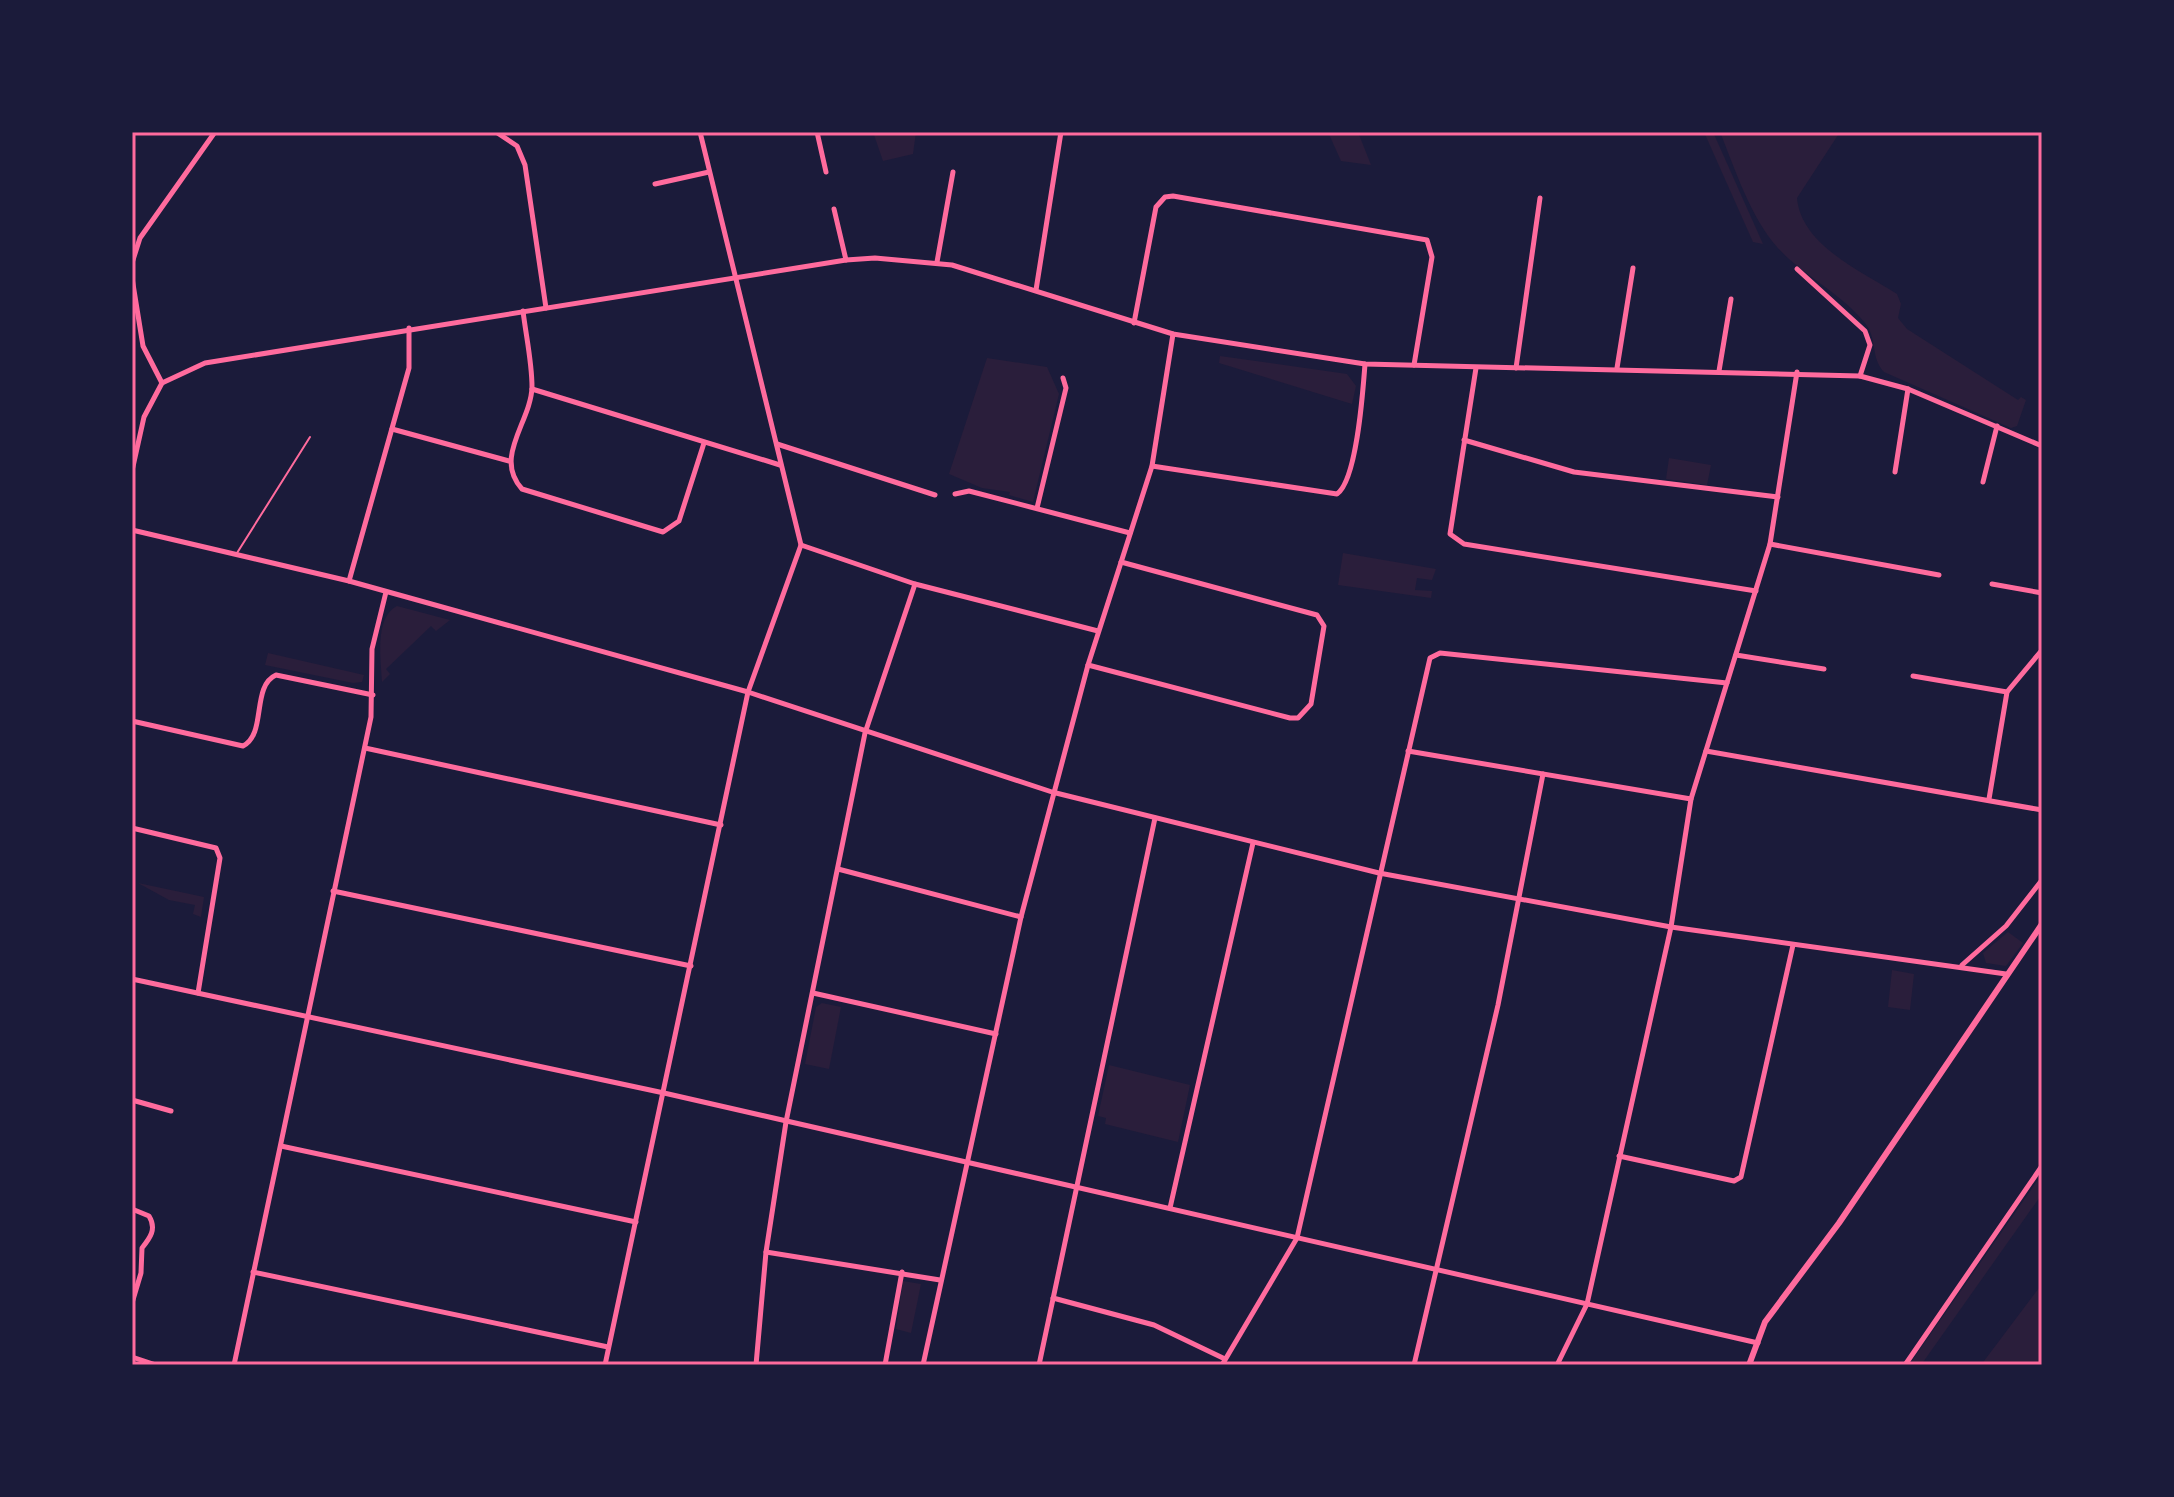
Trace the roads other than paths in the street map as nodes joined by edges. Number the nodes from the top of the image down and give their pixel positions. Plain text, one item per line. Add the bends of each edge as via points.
1 (215, 132) edge
2 (496, 132) edge
3 (700, 132) edge
4 (817, 132) edge
5 (1061, 132) edge
6 (709, 172) junction
7 (826, 172) dead end
8 (953, 172) dead end
9 (655, 184) dead end
10 (1540, 198) dead end
11 (834, 209) dead end
12 (846, 260) junction
13 (937, 262) junction
14 (132, 263) edge
15 (1633, 268) dead end
16 (1797, 269) dead end
17 (735, 277) junction
18 (132, 278) edge
19 (1036, 290) junction
20 (1731, 299) dead end
21 (546, 308) junction
22 (523, 311) junction
23 (1134, 324) junction
24 (409, 328) junction
25 (1173, 334) junction
26 (1365, 364) junction
27 (1414, 365) junction
28 (1476, 368) junction
29 (1516, 368) junction
30 (1617, 368) junction
31 (1719, 371) junction
32 (1797, 372) junction
33 (1860, 376) junction
34 (1063, 378) dead end
35 (162, 383) junction
36 (532, 389) junction
37 (1908, 389) junction
38 (1997, 426) junction
39 (392, 429) junction
40 (310, 437) dead end
41 (1464, 440) junction
42 (704, 443) junction
43 (776, 444) junction
44 (2042, 446) edge
45 (509, 461) junction
46 (781, 466) junction
47 (1152, 466) junction
48 (132, 471) edge
49 (1895, 472) dead end
50 (1983, 482) dead end
51 (955, 494) dead end
52 (935, 495) dead end
53 (1778, 497) junction
54 (1037, 508) junction
55 (132, 530) edge
56 (1130, 533) junction
57 (1770, 544) junction
58 (801, 545) junction
59 (236, 554) junction
60 (1121, 562) junction
61 (1939, 575) dead end
62 (349, 581) junction
63 (915, 584) junction
64 (1992, 584) dead end
65 (1756, 591) junction
66 (386, 592) junction
67 (2042, 593) edge
68 (1098, 631) junction
69 (2041, 654) edge
70 (1736, 655) junction
71 (1088, 665) junction
72 (1824, 669) dead end
73 (1913, 676) dead end
74 (1727, 683) junction
75 (748, 692) junction
76 (2007, 692) junction
77 (373, 695) junction
78 (132, 721) edge
79 (865, 733) junction
80 (365, 748) junction
81 (1408, 751) junction
82 (1706, 751) junction
83 (1543, 774) junction
84 (1052, 792) junction
85 (1691, 799) junction
86 (1989, 799) junction
87 (2042, 810) edge
88 (1155, 818) junction
89 (721, 825) junction
90 (132, 828) edge
91 (1253, 843) junction
92 (838, 869) junction
93 (1379, 873) junction
94 (2042, 880) edge
95 (333, 891) junction
96 (1520, 900) junction
97 (1021, 917) junction
98 (2042, 924) edge
99 (1671, 927) junction
100 (1793, 945) junction
101 (691, 966) junction
102 (1962, 966) junction
103 (2006, 974) junction
104 (132, 979) edge
105 (198, 993) junction
106 (813, 993) junction
107 (308, 1017) junction
108 (996, 1034) junction
109 (664, 1093) junction
110 (132, 1100) edge
111 (171, 1111) dead end
112 (786, 1122) junction
113 (281, 1146) junction
114 (1619, 1156) junction
115 (967, 1162) junction
116 (2042, 1166) edge
117 (1077, 1187) junction
118 (1170, 1208) junction
119 (132, 1209) edge
120 (636, 1222) junction
121 (1297, 1238) junction
122 (766, 1252) junction
123 (1437, 1270) junction
124 (253, 1272) junction
125 (902, 1272) junction
126 (940, 1280) junction
127 (1053, 1298) junction
128 (132, 1303) edge
129 (1587, 1304) junction
130 (1758, 1343) junction
131 (608, 1347) junction
132 (132, 1357) edge
133 (1224, 1362) edge
134 (156, 1365) edge
135 (234, 1365) edge
136 (605, 1365) edge
137 (756, 1365) edge
138 (885, 1365) edge
139 (923, 1365) edge
140 (1039, 1365) edge
141 (1414, 1365) edge
142 (1557, 1365) edge
143 (1749, 1365) edge
144 (1905, 1365) edge

1 - 14 street via 140,238
2 - 21 street via 517,146 525,165
3 - 6 street
4 - 7 street
5 - 19 street
6 - 9 street
6 - 17 street
8 - 13 street
10 - 29 street
11 - 12 street
12 - 13 street
12 - 17 street
13 - 19 street
15 - 30 street
16 - 33 street via 1865,331 1870,345
17 - 21 street
17 - 43 street
18 - 35 street via 143,346
19 - 23 street
20 - 31 street
21 - 22 street
22 - 24 street
22 - 36 street
23 - 25 street
23 - 27 street via 1156,207 1173,196 1427,240 1432,257
24 - 35 street via 205,363
24 - 39 street via 409,368
25 - 26 street
25 - 47 street
26 - 27 street
26 - 47 street via 1361,412 1345,485 1337,494
27 - 28 street
28 - 29 street
28 - 41 street
29 - 30 street
30 - 31 street
31 - 32 street
32 - 33 street
32 - 53 street
33 - 37 street
34 - 54 street via 1066,388
35 - 48 street via 144,417
36 - 42 street
36 - 45 street
37 - 38 street
37 - 49 street
38 - 44 street
38 - 50 street
39 - 45 street
39 - 62 street
40 - 59 lane
41 - 53 street via 1574,472
41 - 65 street via 1450,534 1464,544
42 - 45 street via 679,521 663,532 531,494 515,481
42 - 46 street
43 - 46 street
43 - 52 street
46 - 58 street
47 - 56 street
51 - 54 street via 969,491
53 - 57 street
54 - 56 street
55 - 59 street
56 - 60 street
57 - 61 street
57 - 65 street
58 - 63 street
58 - 75 street
59 - 62 street
60 - 68 street
60 - 71 street via 1317,615 1324,626 1311,704 1298,718 1290,718
62 - 66 street
63 - 68 street
63 - 79 street
64 - 67 street
65 - 70 street
66 - 75 street
66 - 77 street via 372,649
68 - 71 street
69 - 76 street
70 - 72 street
70 - 74 street
71 - 84 street
73 - 76 street
74 - 81 street via 1440,653 1430,658
74 - 82 street
75 - 79 street
75 - 89 street
76 - 86 street
77 - 78 street via 276,675 266,683 252,739 243,746
77 - 80 street
79 - 84 street
79 - 92 street
80 - 89 street
80 - 95 street
81 - 83 street
81 - 93 street
82 - 85 street
82 - 86 street
83 - 85 street
83 - 96 street
84 - 88 street
84 - 97 street
85 - 99 street
86 - 87 street
88 - 91 street
88 - 117 street
89 - 101 street
90 - 105 street via 200,842 216,848 220,858
91 - 93 street
91 - 118 street
92 - 97 street
92 - 106 street
93 - 96 street
93 - 121 street
94 - 102 street via 2006,926
95 - 101 street
95 - 107 street
96 - 99 street
96 - 123 street
97 - 108 street
98 - 103 street
99 - 100 street
99 - 114 street
100 - 102 street
100 - 114 street via 1741,1177 1734,1181
101 - 109 street
102 - 103 street
103 - 130 street via 1839,1223 1765,1322
104 - 105 street
105 - 107 street
106 - 108 street
106 - 112 street
107 - 109 street
107 - 113 street
108 - 115 street
109 - 112 street
109 - 120 street
110 - 111 street
112 - 115 street
112 - 122 street
113 - 120 street
113 - 124 street
114 - 129 street
115 - 117 street
115 - 126 street
116 - 144 street
117 - 118 street
117 - 127 street
118 - 121 street
119 - 128 street via 149,1216 153,1227 142,1248
120 - 131 street
121 - 123 street
121 - 133 street
122 - 125 street
122 - 137 street
123 - 129 street
123 - 141 street
124 - 131 street
124 - 135 street
125 - 126 street
125 - 138 street
126 - 139 street
127 - 133 street via 1154,1325
127 - 140 street
129 - 130 street
129 - 142 street
130 - 143 street
131 - 136 street
132 - 134 street

